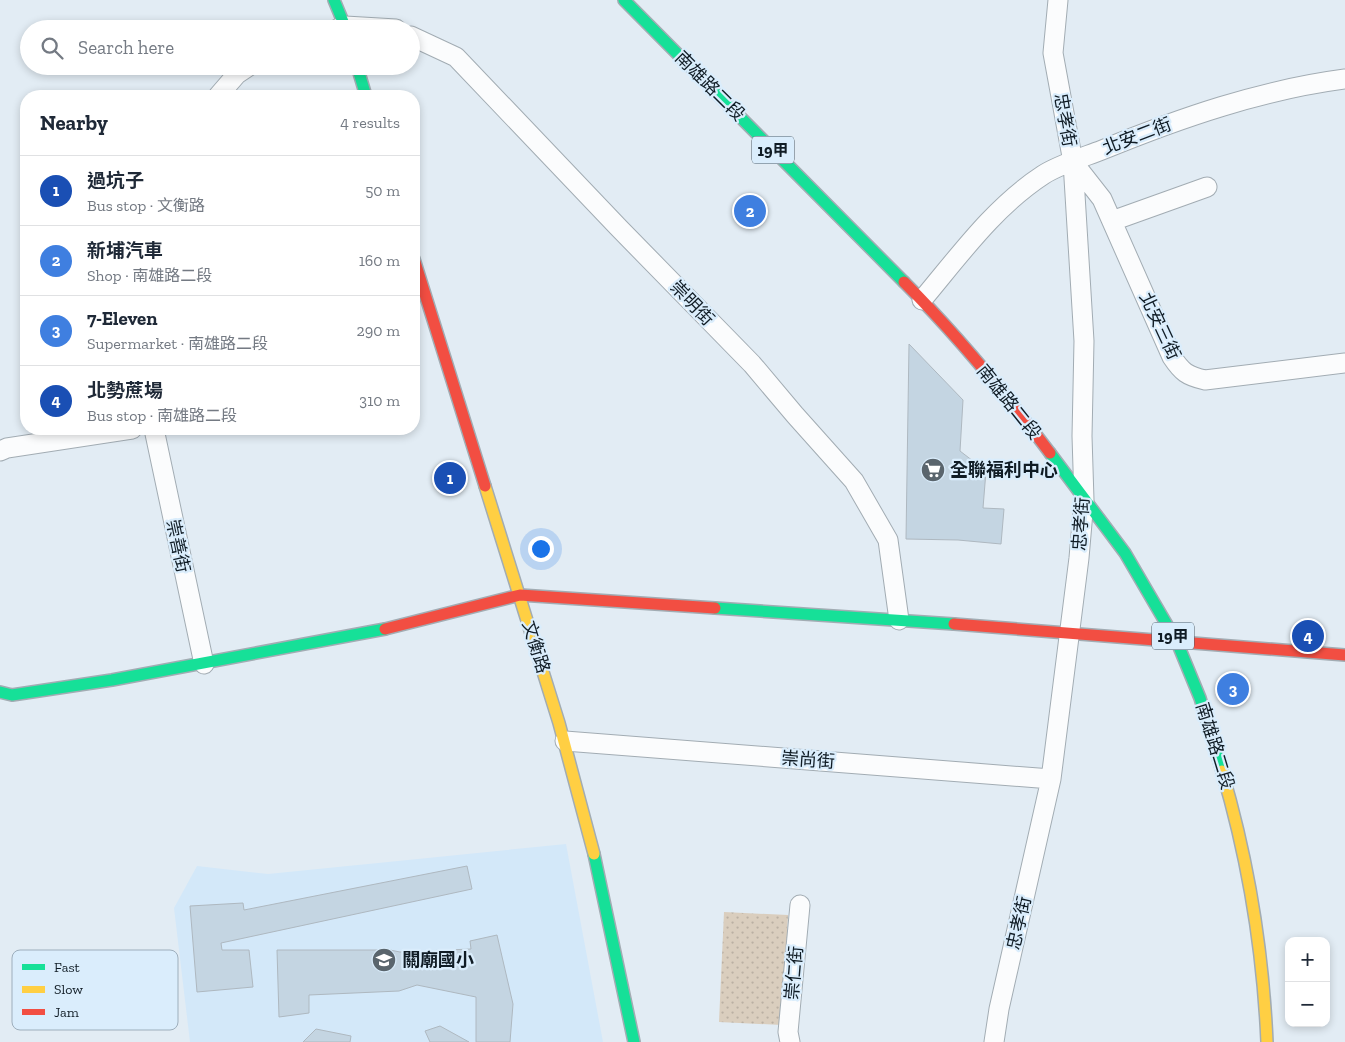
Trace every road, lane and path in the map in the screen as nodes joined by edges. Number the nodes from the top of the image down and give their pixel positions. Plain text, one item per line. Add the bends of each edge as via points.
1 (334, 0) edge
2 (624, 0) edge
3 (1060, 1) edge
4 (340, 20) edge
5 (420, 40) edge
6 (237, 75) edge
7 (360, 75) edge
8 (1345, 80) edge
9 (223, 90) edge
10 (364, 90) edge
11 (1072, 162) junction
12 (1207, 187) dead end
13 (1112, 221) junction
14 (420, 279) edge
15 (922, 300) junction
16 (1345, 363) edge
17 (92, 435) edge
18 (155, 435) edge
19 (0, 451) edge
20 (1084, 500) junction
21 (520, 595) junction
22 (899, 620) junction
23 (1069, 633) junction
24 (1176, 642) junction
25 (1345, 655) edge
26 (204, 664) junction
27 (0, 692) edge
28 (565, 741) junction
29 (1051, 779) junction
30 (800, 905) dead end
31 (634, 1042) edge
32 (790, 1042) edge
33 (994, 1042) edge
34 (1267, 1042) edge

1 - 4 street
2 - 15 street, 南雄路二段 / 19甲
3 - 11 street, 忠孝街 via 1053,53
5 - 22 street, 崇明街 via 456,57 752,364 854,481 888,540
6 - 9 street
7 - 10 street
8 - 11 street, 北安二街 via 1264,95 1189,116
11 - 13 street, 北安三街 via 1102,199
11 - 15 street, 北安二街 via 1044,174 1011,199
11 - 20 street, 忠孝街 via 1084,341
12 - 13 street
13 - 16 street, 北安三街 via 1172,357 1190,377 1205,380
14 - 21 street, 文衡路
15 - 20 street, 南雄路二段 / 19甲 via 1017,409
17 - 19 street
18 - 26 street, 崇善街
20 - 23 street, 忠孝街
20 - 24 street, 南雄路二段 / 19甲 via 1125,553
21 - 22 street
21 - 26 street via 367,634
21 - 28 street, 文衡路
22 - 23 street
23 - 24 street
23 - 29 street, 忠孝街
24 - 25 street
24 - 34 street, 南雄路二段 / 19甲 via 1200,698 1234,811 1263,977
26 - 27 street via 21,694
28 - 29 street, 崇尚街
28 - 31 street, 文衡路 via 606,903
29 - 33 street, 忠孝街
30 - 32 street, 崇仁街 via 788,1032

